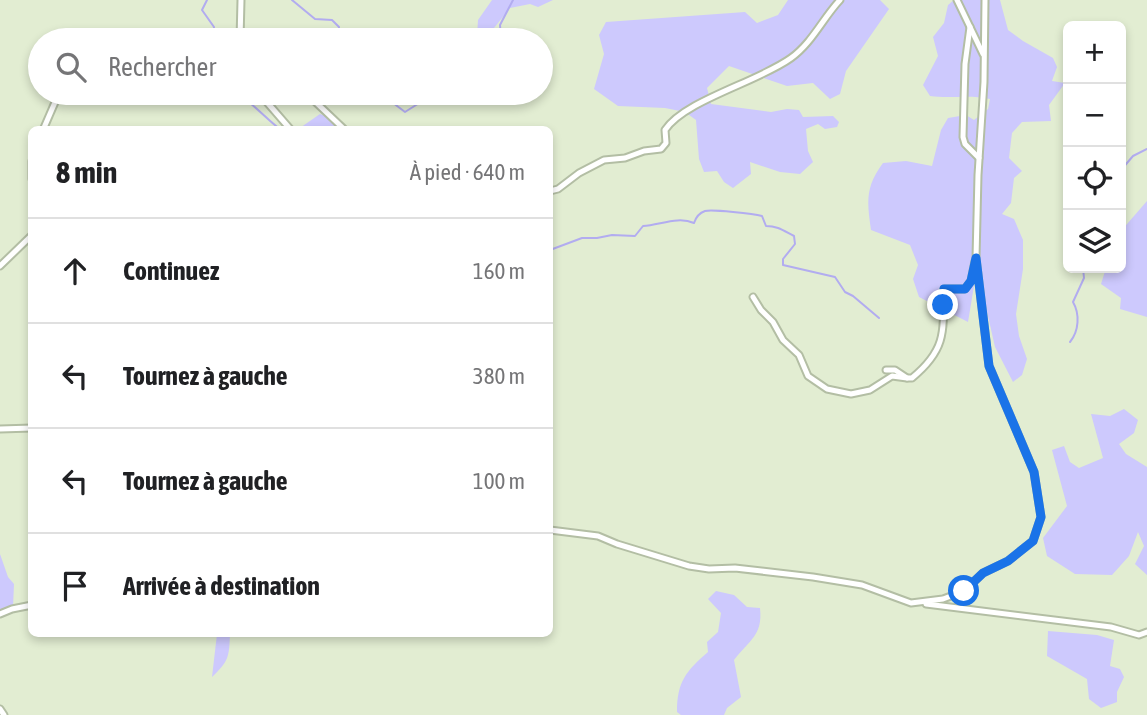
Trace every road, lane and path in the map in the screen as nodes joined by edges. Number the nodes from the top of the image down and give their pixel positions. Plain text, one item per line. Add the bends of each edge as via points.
1 (241, 0) edge
2 (841, 0) edge
3 (985, 0) edge
4 (957, 1) edge
5 (970, 27) junction
6 (240, 28) edge
7 (985, 38) junction
8 (978, 44) junction
9 (968, 49) junction
10 (985, 56) junction
11 (54, 105) edge
12 (269, 105) edge
13 (319, 105) edge
14 (45, 126) edge
15 (288, 126) edge
16 (341, 126) edge
17 (979, 158) junction
18 (553, 190) edge
19 (28, 239) edge
20 (976, 258) junction
21 (0, 266) edge
22 (753, 297) dead end
23 (886, 370) dead end
24 (908, 378) junction
25 (28, 428) edge
26 (0, 429) edge
27 (553, 530) edge
28 (911, 603) junction
29 (28, 607) edge
30 (0, 614) edge
31 (1147, 632) edge
32 (0, 709) edge
33 (4, 715) edge

1 - 6 street
2 - 18 street via 791,58 679,115 665,130 666,143 661,149 604,160
3 - 7 street
4 - 5 street
5 - 8 street
5 - 9 street
7 - 8 street
7 - 10 street
8 - 9 street
8 - 10 street
9 - 17 street via 962,137
10 - 17 street
11 - 14 street
12 - 15 street
13 - 16 street
17 - 20 street
19 - 21 street
20 - 24 street via 965,289 944,289 941,344 921,371
20 - 28 street via 989,366 1034,472 1040,524 1033,541 964,591 943,600
22 - 24 street via 799,355 808,376 827,388 851,394 870,390 892,376
23 - 24 street
25 - 26 street
27 - 28 street via 598,536 690,566 825,579
28 - 31 street via 1111,627 1139,635
29 - 30 street
32 - 33 street

